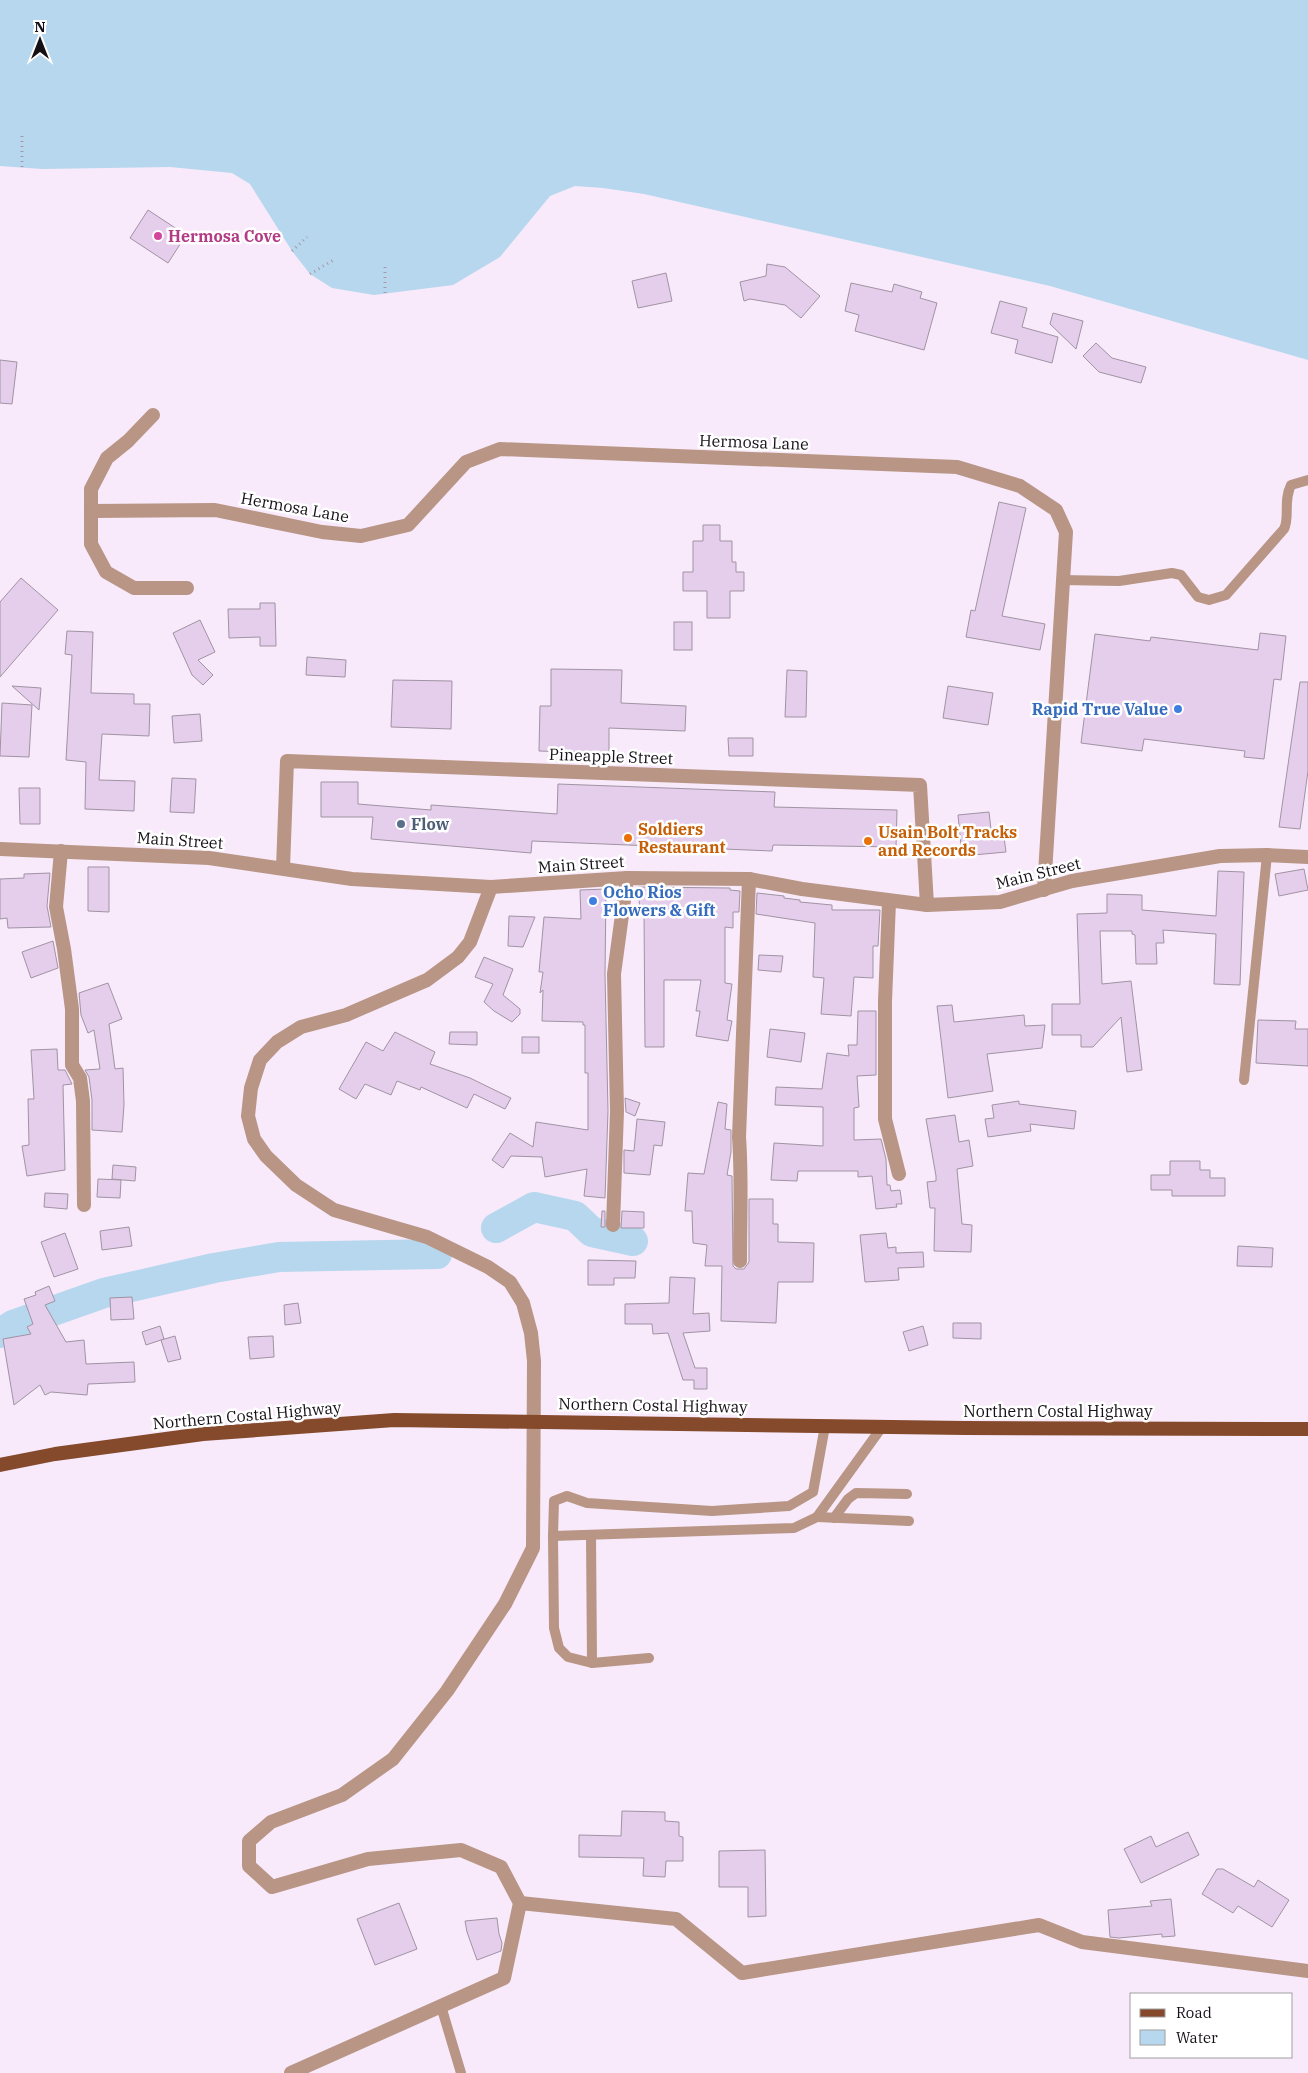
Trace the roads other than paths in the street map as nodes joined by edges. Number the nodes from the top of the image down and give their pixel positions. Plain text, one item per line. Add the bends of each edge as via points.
1 (152, 415) dead end
2 (1308, 480) edge
3 (92, 511) junction
4 (1062, 580) junction
5 (187, 588) dead end
6 (0, 849) edge
7 (60, 851) junction
8 (1268, 855) junction
9 (1308, 857) edge
10 (283, 868) junction
11 (627, 878) junction
12 (749, 879) junction
13 (490, 887) junction
14 (1044, 890) junction
15 (889, 902) junction
16 (927, 905) junction
17 (1244, 1080) dead end
18 (898, 1174) dead end
19 (84, 1205) dead end
20 (613, 1226) dead end
21 (740, 1261) dead end
22 (534, 1421) junction
23 (825, 1426) junction
24 (882, 1427) junction
25 (1308, 1429) edge
26 (0, 1465) edge
27 (907, 1494) dead end
28 (817, 1517) junction
29 (834, 1518) junction
30 (909, 1521) dead end
31 (591, 1535) junction
32 (553, 1536) junction
33 (649, 1658) dead end
34 (592, 1663) junction
35 (520, 1904) junction
36 (1308, 1971) edge
37 (441, 2006) junction
38 (291, 2073) edge
39 (461, 2073) edge

1 - 3 street via 107,458 92,489
2 - 4 lane via 1291,485 1284,529 1226,595 1203,600 1181,575 1172,573 1119,581
3 - 4 street, Hermosa Lane via 215,510 322,532 361,536 408,525 466,462 500,449 957,468 1020,486 1056,510 1066,532
3 - 5 street via 91,544 106,572 134,588
4 - 14 street, Hermosa Lane
6 - 7 street, Main Street
7 - 10 street, Main Street via 209,858
7 - 19 street via 56,907 72,1009 72,1065 80,1078 83,1101
8 - 9 street, Main Street
8 - 14 street, Main Street via 1220,856 1072,881
8 - 17 lane
10 - 13 street, Main Street via 352,879
10 - 16 street, Pineapple Street via 287,761 920,785
11 - 12 street, Main Street
11 - 13 street, Main Street
11 - 20 street via 614,974 617,1111
12 - 15 street, Main Street
12 - 21 street via 739,1137 742,1176
13 - 22 street via 470,942 458,957 427,980 346,1015 301,1027 277,1042 260,1060 251,1088 248,1116 254,1139 266,1156 296,1185 334,1210 427,1236 510,1282 523,1303 531,1333
14 - 16 street, Main Street via 1000,902
15 - 16 street, Main Street
15 - 18 street via 885,1119
22 - 23 main road, Northern Costal Highway
22 - 26 main road, Northern Costal Highway via 394,1420 203,1434 55,1454
22 - 35 street via 533,1548 505,1604 448,1691 393,1760 342,1795 271,1822 249,1841 249,1866 272,1887 368,1859 461,1850 500,1867
23 - 24 main road, Northern Costal Highway
23 - 32 lane via 813,1492 789,1506 712,1511 587,1503 567,1496 554,1501
24 - 25 main road, Northern Costal Highway
24 - 28 lane
27 - 29 lane via 856,1494 848,1499
28 - 29 lane
28 - 31 lane via 794,1528
29 - 30 lane
31 - 32 lane
31 - 34 lane
32 - 34 lane via 554,1628 559,1648 568,1657
33 - 34 lane
35 - 36 street via 676,1919 742,1973 1039,1925 1082,1942
35 - 37 street via 504,1978
37 - 38 street
37 - 39 lane

